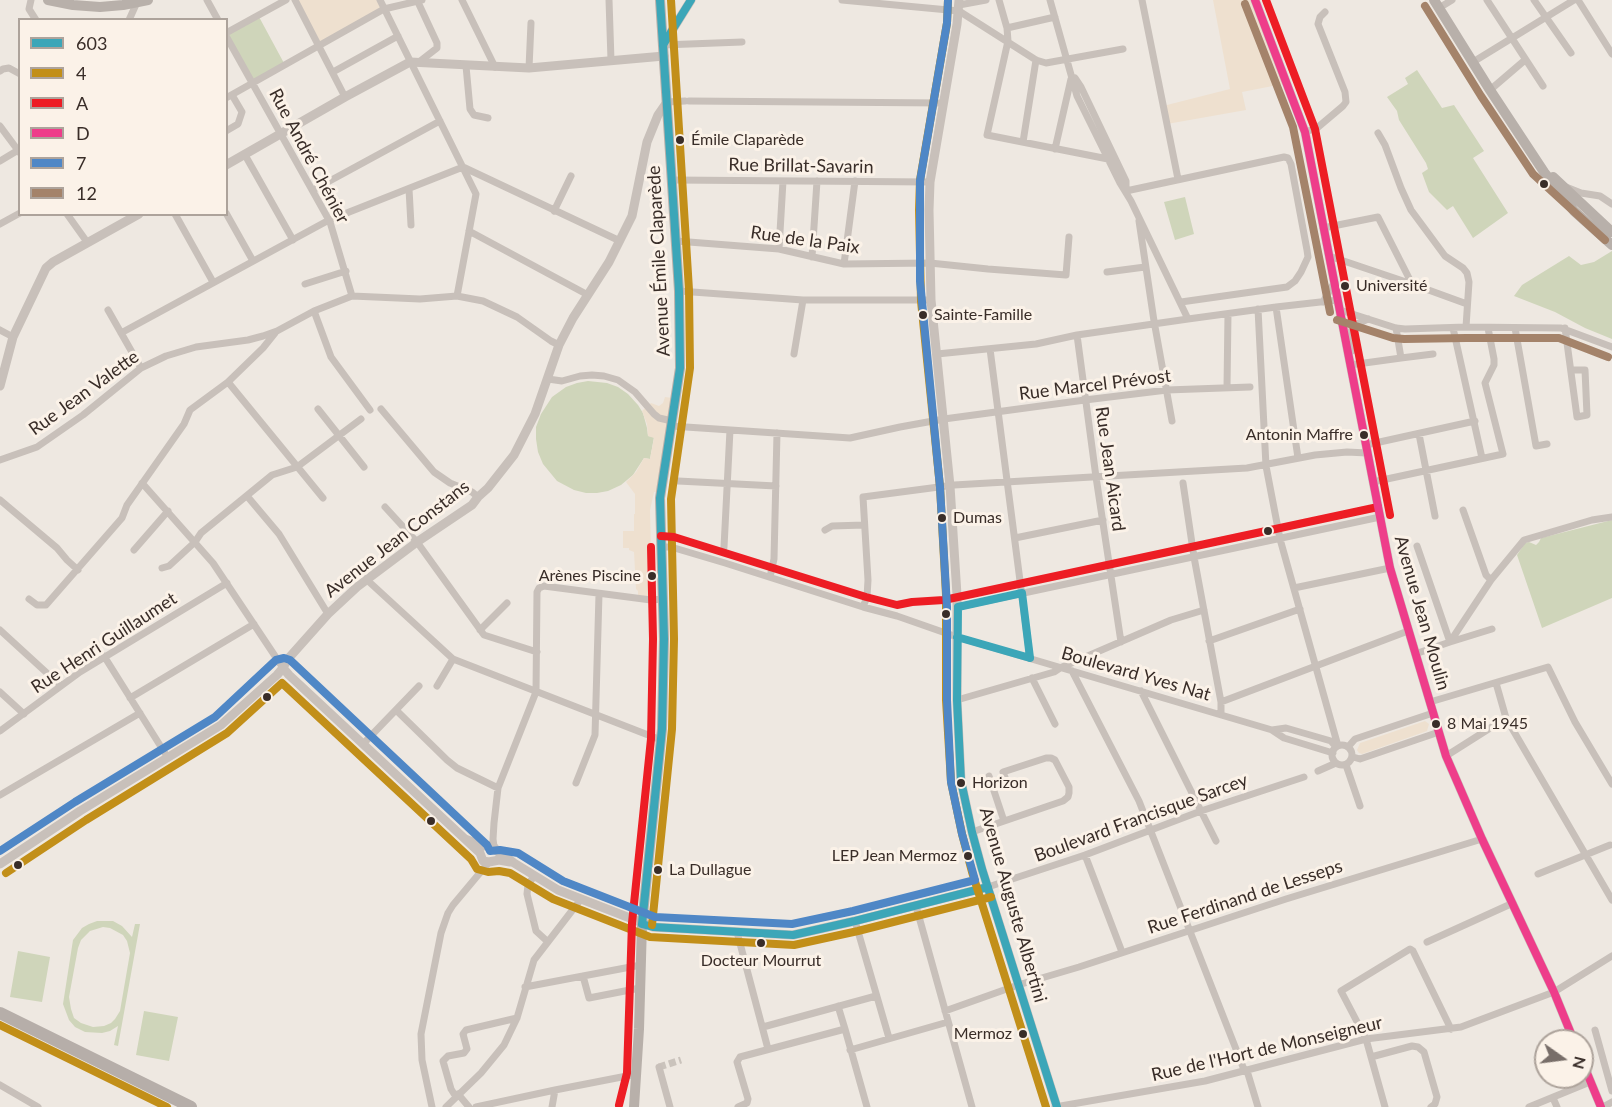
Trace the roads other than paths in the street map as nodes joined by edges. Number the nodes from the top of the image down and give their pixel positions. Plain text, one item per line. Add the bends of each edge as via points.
1 (31, 0) edge
2 (50, 0) edge
3 (207, 0) edge
4 (286, 0) edge
5 (295, 0) edge
6 (380, 0) edge
7 (419, 0) edge
8 (462, 0) edge
9 (609, 0) edge
10 (660, 0) edge
11 (692, 0) edge
12 (842, 0) edge
13 (986, 0) edge
14 (999, 0) edge
15 (1050, 0) edge
16 (1142, 0) edge
17 (1255, 0) edge
18 (1452, 0) edge
19 (1487, 0) edge
20 (1534, 0) edge
21 (1576, 0) edge
22 (139, 1) edge
23 (854, 1) edge
24 (1436, 4) edge
25 (959, 5) edge
26 (384, 9) junction
27 (1325, 12) dead end
28 (1055, 17) junction
29 (1546, 17) junction
30 (35, 18) edge
31 (130, 18) edge
32 (217, 18) edge
33 (531, 23) dead end
34 (1007, 28) junction
35 (228, 33) edge
36 (398, 36) junction
37 (228, 38) edge
38 (1511, 38) junction
39 (1008, 41) junction
40 (742, 42) dead end
41 (319, 45) junction
42 (437, 48) junction
43 (1123, 49) dead end
44 (663, 50) junction
45 (1571, 53) dead end
46 (1612, 54) edge
47 (611, 60) junction
48 (1036, 60) junction
49 (1526, 60) junction
50 (1067, 61) junction
51 (415, 62) junction
52 (1473, 63) junction
53 (442, 64) junction
54 (466, 66) junction
55 (495, 67) junction
56 (529, 68) junction
57 (0, 71) edge
58 (333, 72) junction
59 (18, 73) edge
60 (1072, 73) junction
61 (253, 83) junction
62 (1543, 86) dead end
63 (1490, 90) junction
64 (229, 96) edge
65 (345, 97) junction
66 (667, 102) junction
67 (943, 103) junction
68 (488, 118) dead end
69 (440, 121) junction
70 (0, 126) edge
71 (228, 130) edge
72 (1305, 132) junction
73 (282, 133) junction
74 (1378, 133) dead end
75 (1023, 142) junction
76 (1055, 149) junction
77 (18, 150) edge
78 (18, 152) edge
79 (245, 155) junction
80 (1108, 159) junction
81 (0, 161) edge
82 (228, 164) edge
83 (463, 167) junction
84 (1541, 167) junction
85 (571, 176) dead end
86 (1178, 179) junction
87 (672, 180) junction
88 (783, 181) junction
89 (817, 181) junction
90 (855, 181) junction
91 (930, 182) junction
92 (1564, 186) junction
93 (409, 189) junction
94 (313, 190) junction
95 (1126, 191) junction
96 (1600, 196) junction
97 (1612, 204) edge
98 (554, 211) junction
99 (18, 214) edge
100 (68, 216) edge
101 (176, 216) edge
102 (228, 216) edge
103 (1139, 216) junction
104 (127, 218) edge
105 (329, 220) junction
106 (1600, 220) junction
107 (0, 224) edge
108 (411, 225) dead end
109 (1323, 228) junction
110 (469, 231) junction
111 (1612, 232) edge
112 (1069, 237) dead end
113 (293, 240) junction
114 (620, 241) junction
115 (676, 241) junction
116 (87, 242) junction
117 (1612, 245) edge
118 (779, 249) junction
119 (1329, 256) junction
120 (812, 257) junction
121 (253, 261) junction
122 (930, 263) junction
123 (844, 264) junction
124 (1145, 267) junction
125 (346, 271) junction
126 (1107, 272) dead end
127 (213, 282) junction
128 (1334, 283) junction
129 (304, 284) dead end
130 (1412, 284) junction
131 (679, 291) junction
132 (588, 294) junction
133 (352, 296) junction
134 (457, 296) junction
135 (803, 300) junction
136 (931, 300) junction
137 (1323, 302) junction
138 (1181, 303) junction
139 (1467, 304) junction
140 (1339, 305) junction
141 (1276, 307) junction
142 (1258, 309) junction
143 (108, 310) dead end
144 (314, 311) junction
145 (1228, 314) junction
146 (1188, 319) junction
147 (1368, 319) junction
148 (1154, 324) junction
149 (1466, 327) junction
150 (1396, 328) junction
151 (1453, 328) junction
152 (1488, 328) junction
153 (1515, 328) junction
154 (1565, 328) junction
155 (0, 330) edge
156 (277, 331) junction
157 (122, 333) junction
158 (1077, 335) junction
159 (13, 337) junction
160 (559, 345) junction
161 (1612, 347) edge
162 (990, 349) junction
163 (794, 354) dead end
164 (937, 354) junction
165 (1433, 354) dead end
166 (1401, 358) junction
167 (1350, 365) junction
168 (141, 368) junction
169 (1571, 370) junction
170 (548, 379) junction
171 (228, 382) junction
172 (0, 386) edge
173 (1227, 387) junction
174 (1250, 387) dead end
175 (1167, 390) junction
176 (1085, 400) junction
177 (381, 409) dead end
178 (318, 410) dead end
179 (370, 410) dead end
180 (999, 412) junction
181 (361, 419) dead end
182 (944, 419) junction
183 (1172, 421) dead end
184 (1474, 421) junction
185 (672, 423) junction
186 (730, 430) junction
187 (777, 433) junction
188 (1419, 434) junction
189 (338, 435) junction
190 (1547, 444) dead end
191 (1367, 449) junction
192 (1298, 458) junction
193 (1482, 458) junction
194 (0, 460) edge
195 (1266, 465) junction
196 (364, 466) dead end
197 (297, 467) junction
198 (1426, 471) junction
199 (1096, 477) junction
200 (678, 481) dead end
201 (1007, 482) junction
202 (1373, 482) junction
203 (142, 483) junction
204 (1183, 483) dead end
205 (728, 484) junction
206 (776, 486) junction
207 (950, 486) junction
208 (247, 496) junction
209 (478, 496) junction
210 (323, 498) dead end
211 (0, 500) edge
212 (385, 507) dead end
213 (1463, 510) dead end
214 (168, 511) junction
215 (1435, 516) dead end
216 (1380, 517) junction
217 (1612, 517) edge
218 (1103, 520) junction
219 (864, 525) junction
220 (825, 530) dead end
221 (1015, 538) junction
222 (1280, 539) junction
223 (195, 542) junction
224 (417, 542) junction
225 (1417, 546) dead end
226 (661, 547) junction
227 (724, 547) dead end
228 (134, 550) dead end
229 (1194, 557) junction
230 (1390, 567) junction
231 (162, 568) dead end
232 (78, 570) junction
233 (1110, 574) junction
234 (770, 577) junction
235 (366, 579) junction
236 (1491, 580) junction
237 (227, 583) junction
238 (1294, 588) junction
239 (1022, 593) junction
240 (599, 594) junction
241 (29, 599) dead end
242 (663, 599) junction
243 (507, 603) dead end
244 (863, 607) junction
245 (957, 608) junction
246 (1300, 609) junction
247 (1204, 610) junction
248 (327, 615) junction
249 (254, 624) junction
250 (1492, 629) dead end
251 (0, 630) edge
252 (480, 630) junction
253 (1408, 632) junction
254 (957, 637) junction
255 (1209, 641) junction
256 (1121, 642) junction
257 (1450, 642) junction
258 (537, 652) junction
259 (1415, 654) junction
260 (104, 656) junction
261 (1030, 658) junction
262 (453, 659) junction
263 (1317, 666) junction
264 (283, 668) junction
265 (1060, 668) junction
266 (1072, 671) junction
267 (1032, 678) junction
268 (1496, 683) junction
269 (60, 685) junction
270 (419, 686) dead end
271 (438, 686) dead end
272 (1142, 691) junction
273 (0, 692) edge
274 (536, 692) junction
275 (130, 698) junction
276 (957, 700) junction
277 (1221, 702) junction
278 (1430, 702) junction
279 (396, 710) junction
280 (140, 713) junction
281 (1433, 713) junction
282 (24, 714) junction
283 (596, 714) junction
284 (1221, 714) junction
285 (1506, 718) junction
286 (1055, 724) dead end
287 (0, 731) edge
288 (1439, 732) junction
289 (661, 740) junction
290 (363, 744) junction
291 (1348, 747) junction
292 (1336, 748) junction
293 (1446, 756) junction
294 (1353, 757) junction
295 (168, 758) junction
296 (1336, 763) junction
297 (1346, 765) junction
298 (1318, 771) dead end
299 (989, 776) dead end
300 (1304, 777) dead end
301 (576, 783) dead end
302 (1007, 783) dead end
303 (1612, 784) edge
304 (498, 788) junction
305 (0, 795) edge
306 (1360, 806) dead end
307 (1201, 811) junction
308 (1004, 821) junction
309 (1150, 831) junction
310 (972, 832) junction
311 (1482, 839) junction
312 (1216, 841) dead end
313 (1610, 845) dead end
314 (1586, 854) junction
315 (488, 855) junction
316 (1085, 855) junction
317 (0, 864) edge
318 (1538, 874) dead end
319 (534, 876) junction
320 (988, 887) junction
321 (581, 899) junction
322 (1612, 900) edge
323 (1512, 903) junction
324 (916, 906) junction
325 (855, 921) junction
326 (642, 924) junction
327 (1190, 930) junction
328 (737, 932) junction
329 (548, 942) junction
330 (1427, 942) dead end
331 (1122, 952) junction
332 (1612, 956) edge
333 (641, 965) junction
334 (583, 976) junction
335 (1018, 985) junction
336 (525, 987) junction
337 (640, 988) junction
338 (1554, 992) junction
339 (876, 996) junction
340 (838, 1006) junction
341 (945, 1011) junction
342 (0, 1013) edge
343 (517, 1018) junction
344 (0, 1020) edge
345 (948, 1022) junction
346 (763, 1027) junction
347 (844, 1029) junction
348 (1451, 1029) junction
349 (1569, 1029) edge
350 (1595, 1030) dead end
351 (889, 1038) junction
352 (1366, 1039) junction
353 (768, 1049) junction
354 (850, 1050) junction
355 (1371, 1057) junction
356 (659, 1067) dead end
357 (1246, 1070) junction
358 (637, 1074) junction
359 (0, 1085) edge
360 (1574, 1089) edge
361 (1593, 1089) edge
362 (555, 1090) junction
363 (1612, 1091) edge
364 (457, 1095) junction
365 (1553, 1098) junction
366 (1612, 1102) edge
367 (176, 1106) edge
368 (38, 1107) edge
369 (191, 1107) edge
370 (432, 1107) edge
371 (446, 1107) edge
372 (469, 1107) edge
373 (476, 1107) edge
374 (552, 1107) edge
375 (629, 1107) edge
376 (634, 1107) edge
377 (670, 1107) edge
378 (738, 1107) edge
379 (867, 1107) edge
380 (972, 1107) edge
381 (1056, 1107) edge
382 (1258, 1107) edge
383 (1385, 1107) edge
384 (1431, 1107) edge
385 (1529, 1107) edge
386 (1557, 1107) edge
387 (1602, 1107) edge

1 - 30 street via 29,9
2 - 22 main road via 92,7
3 - 32 street
4 - 35 street
5 - 41 street
6 - 26 street
7 - 26 street
7 - 42 street
8 - 55 street
9 - 47 street
10 - 44 main road, Avenue Émile Claparède
11 - 44 street
12 - 23 street
13 - 25 street
14 - 34 street
15 - 28 street
16 - 86 street
17 - 72 street, Avenue Jean Moulin
18 - 24 street
19 - 38 street
20 - 29 street
21 - 29 street
21 - 46 street
22 - 31 street
23 - 25 street
24 - 52 main road
25 - 39 street
25 - 67 street, Avenue Auguste Albertini
26 - 36 street
26 - 41 street
27 - 72 street via 1318,24 1346,102 1317,128
28 - 34 street
28 - 50 street
29 - 38 street
29 - 45 street
33 - 56 street
34 - 39 street
36 - 51 street
36 - 58 street
37 - 61 street, Rue André Chénier
38 - 49 street
38 - 52 street
39 - 48 street
39 - 75 street via 987,135
40 - 44 street
41 - 58 street
41 - 61 street
42 - 51 street
42 - 53 street
43 - 50 street
44 - 47 street
44 - 66 main road, Avenue Émile Claparède
47 - 56 street
48 - 50 street
48 - 75 street
49 - 62 street
49 - 63 street
50 - 60 street
51 - 53 street
51 - 65 street
51 - 69 street
52 - 63 main road
53 - 54 street
54 - 55 street
54 - 68 street via 470,109 474,115
55 - 56 street
57 - 59 street via 9,68
58 - 65 street
60 - 76 street
60 - 80 street via 1075,91
60 - 95 street via 1126,181
61 - 64 street
61 - 73 street, Rue André Chénier
63 - 84 main road
64 - 71 street via 242,112 238,124
65 - 73 street
66 - 67 street
66 - 87 main road, Avenue Émile Claparède
66 - 114 street, Avenue Jean Constans via 657,115 647,142 632,216
67 - 91 street, Avenue Auguste Albertini
69 - 83 street
69 - 94 street
70 - 77 street
72 - 109 street, Avenue Jean Moulin
73 - 79 street
73 - 94 street, Rue André Chénier
74 - 139 street via 1411,210 1446,256 1467,273
75 - 76 street
76 - 80 street
78 - 81 street
79 - 82 street
79 - 113 street
80 - 95 street
83 - 93 street
83 - 98 street
83 - 110 street via 476,194
84 - 92 main road
84 - 117 main road via 1574,211
85 - 98 street
86 - 95 street
86 - 138 street via 1288,158 1308,257 1295,281 1287,287
87 - 88 street, Rue Brillat-Savarin
87 - 115 main road, Avenue Émile Claparède
88 - 89 street, Rue Brillat-Savarin
88 - 118 street
89 - 90 street, Rue Brillat-Savarin
89 - 120 street
90 - 91 street, Rue Brillat-Savarin
90 - 123 street
91 - 122 street, Avenue Auguste Albertini
92 - 96 street
92 - 106 main road
93 - 105 street
93 - 108 street
94 - 105 street, Rue André Chénier
95 - 103 street
96 - 97 street
96 - 106 street via 1590,200
98 - 114 street
99 - 107 street
100 - 116 street
101 - 127 street
102 - 121 street
103 - 124 street
103 - 138 street
104 - 116 street
105 - 113 street
105 - 125 street, Rue André Chénier
106 - 111 main road
109 - 119 street, Avenue Jean Moulin
109 - 130 street via 1378,218
110 - 132 street
110 - 134 street
112 - 122 street, Rue de la Paix via 1066,275
113 - 121 street
114 - 132 street, Avenue Jean Constans
115 - 118 street, Rue de la Paix
115 - 131 main road, Avenue Émile Claparède
116 - 159 street via 46,268
118 - 120 street, Rue de la Paix
119 - 128 street, Avenue Jean Moulin
119 - 130 street
120 - 123 street, Rue de la Paix
121 - 127 street
122 - 123 street, Rue de la Paix
122 - 136 street, Avenue Auguste Albertini
124 - 126 street
124 - 148 street
125 - 129 street
125 - 133 street, Rue André Chénier
127 - 157 street
128 - 137 street
128 - 140 street, Avenue Jean Moulin
130 - 139 street
131 - 135 street
131 - 185 main road, Avenue Émile Claparède via 680,368
132 - 160 street, Avenue Jean Constans
133 - 134 street, Rue Jean Valette
133 - 144 street, Rue Jean Valette
134 - 160 street, Rue Jean Valette via 483,301 517,317
135 - 136 street
135 - 163 street
136 - 164 street, Avenue Auguste Albertini
137 - 140 street
137 - 141 street
138 - 146 street
139 - 149 street
140 - 147 street
140 - 167 street, Avenue Jean Moulin
141 - 142 street
141 - 192 street
142 - 145 street
142 - 195 street
143 - 157 street
144 - 156 street, Rue Jean Valette
144 - 179 street via 330,357
145 - 146 street
145 - 173 street
146 - 148 street
147 - 150 street
147 - 167 street via 1355,325 1350,334
148 - 158 street
148 - 175 street
149 - 151 street
149 - 152 street
150 - 151 street
150 - 166 street
151 - 184 street
152 - 153 street
152 - 193 street via 1494,365 1485,383 1503,453
153 - 154 street
153 - 190 street via 1536,446
154 - 161 street
154 - 169 street
155 - 159 street
156 - 168 street, Rue Jean Valette via 186,350
156 - 171 street
157 - 168 street
158 - 162 street
158 - 176 street, Rue Jean Aicard
159 - 172 street
160 - 170 street, Avenue Jean Constans
162 - 164 street
162 - 180 street
164 - 182 street, Avenue Auguste Albertini
165 - 166 street
166 - 167 street
167 - 191 street, Avenue Jean Moulin
168 - 194 street, Rue Jean Valette via 37,447
169 - 169 street via 1577,417 1587,415 1585,370
170 - 185 street via 562,381 592,375 611,378 635,392 659,418
170 - 209 street, Avenue Jean Constans via 514,455
171 - 197 street
171 - 203 street via 190,410
173 - 174 street, Rue Marcel Prévost
173 - 175 street, Rue Marcel Prévost
175 - 176 street, Rue Marcel Prévost
175 - 183 street
176 - 180 street, Rue Marcel Prévost
176 - 199 street, Rue Jean Aicard
177 - 209 street via 434,472
178 - 189 street
180 - 182 street, Rue Marcel Prévost
180 - 201 street
181 - 189 street
182 - 187 street, Rue Marcel Prévost via 850,438
182 - 207 street, Avenue Auguste Albertini
184 - 188 street
184 - 193 street
185 - 186 street, Rue Marcel Prévost
185 - 226 main road, Avenue Émile Claparède via 660,498
186 - 187 street, Rue Marcel Prévost
186 - 205 street
187 - 206 street
188 - 191 street
188 - 198 street
189 - 196 street
189 - 197 street
191 - 192 street
191 - 202 street, Avenue Jean Moulin
192 - 195 street
193 - 198 street
195 - 199 street
195 - 222 street
197 - 208 street via 272,475
197 - 210 street
198 - 202 street
198 - 215 street
199 - 201 street
199 - 218 street, Rue Jean Aicard
200 - 205 street
201 - 207 street
201 - 221 street
202 - 216 street, Avenue Jean Moulin
203 - 214 street
203 - 232 street via 122,518
204 - 229 street
205 - 206 street
205 - 227 street
206 - 234 street via 774,563
207 - 219 street via 863,497
207 - 245 street, Avenue Auguste Albertini
208 - 223 street
208 - 248 street via 279,534
209 - 224 street, Avenue Jean Constans via 472,505
211 - 232 street
212 - 224 street
213 - 236 street
214 - 223 street
214 - 228 street
216 - 222 street
216 - 230 street, Avenue Jean Moulin
217 - 236 street via 1524,540
218 - 221 street
218 - 233 street, Rue Jean Aicard
219 - 220 street via 832,526
219 - 244 street via 868,580
221 - 239 street
222 - 229 street
222 - 238 street
223 - 231 street
223 - 237 street
224 - 235 street, Avenue Jean Constans
224 - 252 street
225 - 257 street
226 - 234 street, Boulevard Yves Nat
226 - 242 main road, Avenue Émile Claparède
229 - 233 street
229 - 247 street
230 - 238 street
230 - 253 street, Avenue Jean Moulin
232 - 241 street via 46,605
233 - 239 street
233 - 256 street, Rue Jean Aicard
234 - 244 street, Boulevard Yves Nat
235 - 248 street, Avenue Jean Constans
235 - 262 street
236 - 257 street
237 - 249 street
237 - 260 street, Rue Henri Guillaumet
238 - 246 street
239 - 245 street
239 - 261 street
240 - 242 street
240 - 258 street via 539,588
240 - 283 street
242 - 289 main road, Avenue Émile Claparède
243 - 252 street
244 - 254 street, Boulevard Yves Nat
245 - 254 street, Avenue Auguste Albertini
246 - 255 street
246 - 263 street
247 - 255 street
247 - 256 street
248 - 264 street, Avenue Jean Constans
249 - 264 street
249 - 275 street
250 - 257 street
251 - 269 street
252 - 258 street via 484,635
253 - 259 street, Avenue Jean Moulin
253 - 263 street
254 - 261 street, Boulevard Yves Nat
254 - 276 street, Avenue Auguste Albertini
255 - 277 street
256 - 265 street
257 - 259 street
258 - 274 street
259 - 278 street, Avenue Jean Moulin
260 - 269 street, Rue Henri Guillaumet
260 - 275 street
261 - 265 street, Boulevard Yves Nat
262 - 271 street
262 - 274 street
263 - 277 street
263 - 292 street
264 - 290 street
264 - 295 street, Avenue Jean Constans via 221,725
265 - 266 street, Boulevard Yves Nat
265 - 267 street
266 - 272 street, Boulevard Yves Nat
266 - 309 street via 1140,801
267 - 276 street
267 - 286 street
268 - 278 street
268 - 285 street
268 - 303 street via 1548,666
269 - 282 street, Rue Henri Guillaumet
270 - 279 street
272 - 284 street, Boulevard Yves Nat
272 - 307 street
273 - 282 street
274 - 283 street
274 - 304 street
275 - 280 street
276 - 310 street, Avenue Auguste Albertini via 962,781
277 - 284 street
278 - 281 street, Avenue Jean Moulin
279 - 290 street
279 - 304 street via 452,764
280 - 295 street
280 - 305 street
281 - 288 street, Avenue Jean Moulin
281 - 291 street via 1355,739
282 - 287 street, Rue Henri Guillaumet
283 - 289 street
283 - 301 street via 595,735
284 - 292 street, Boulevard Yves Nat via 1272,730 1284,738
285 - 293 street
285 - 314 street
288 - 293 street, Avenue Jean Moulin
288 - 294 street via 1360,759
289 - 326 main road, Avenue Émile Claparède
290 - 315 street via 465,839
291 - 292 street
291 - 294 street
292 - 296 street via 1332,756
293 - 311 street, Avenue Jean Moulin
294 - 297 street
295 - 317 street, Avenue Jean Constans
296 - 297 street
296 - 298 street
297 - 306 street
299 - 308 street
300 - 307 street, Boulevard Francisque Sarcey
302 - 308 street via 1003,772 1051,758 1070,793 1063,801
304 - 315 street
307 - 309 street, Boulevard Francisque Sarcey
307 - 312 street
308 - 310 street
309 - 316 street, Boulevard Francisque Sarcey
309 - 327 street
310 - 320 street, Avenue Auguste Albertini
311 - 323 street, Avenue Jean Moulin
311 - 327 street, Rue Ferdinand de Lesseps
313 - 314 street
314 - 318 street
314 - 322 street
315 - 319 street via 514,863
315 - 370 street via 448,913 441,933 421,1034
316 - 320 street, Boulevard Francisque Sarcey
316 - 331 street
319 - 321 street
319 - 329 street via 527,894 536,931
320 - 324 street
320 - 335 street, Avenue Auguste Albertini
321 - 326 street
321 - 329 street
323 - 330 street
323 - 338 street, Avenue Jean Moulin
324 - 325 street
324 - 341 street
325 - 328 street via 793,935
325 - 339 street
326 - 328 street
326 - 333 main road, Avenue Émile Claparède
327 - 331 street, Rue Ferdinand de Lesseps
327 - 357 street
328 - 346 street
329 - 336 street via 534,960
331 - 335 street, Rue Ferdinand de Lesseps
332 - 338 street, Rue de l'Hort de Monseigneur
333 - 334 street
333 - 337 main road, Avenue Émile Claparède
334 - 336 street
334 - 337 street via 589,998
335 - 341 street, Rue Ferdinand de Lesseps
335 - 381 street, Avenue Auguste Albertini
336 - 343 street
337 - 358 main road, Avenue Émile Claparède
338 - 348 street, Rue de l'Hort de Monseigneur
338 - 349 street, Avenue Jean Moulin
339 - 340 street
339 - 351 street
340 - 346 street
340 - 347 street
341 - 345 street
342 - 369 main road
343 - 364 street via 504,1045
343 - 364 street via 466,1030 464,1053 443,1061 451,1089
344 - 367 main road
345 - 351 street
345 - 380 street
346 - 353 street
347 - 353 street
347 - 354 street
348 - 352 street, Rue de l'Hort de Monseigneur
348 - 352 street via 1410,949 1341,991
350 - 363 street
351 - 354 street
352 - 355 street
352 - 357 street, Rue de l'Hort de Monseigneur
353 - 378 street via 738,1059 748,1099
354 - 379 street
355 - 383 street
355 - 384 street via 1418,1047 1424,1052 1437,1097
356 - 377 street
357 - 381 street, Rue de l'Hort de Monseigneur
357 - 382 street
358 - 362 street
358 - 375 main road
358 - 376 main road
359 - 368 street
360 - 365 street
361 - 387 street
362 - 373 street
362 - 374 street
364 - 371 street
364 - 372 street
365 - 385 street
365 - 386 street
366 - 387 street

